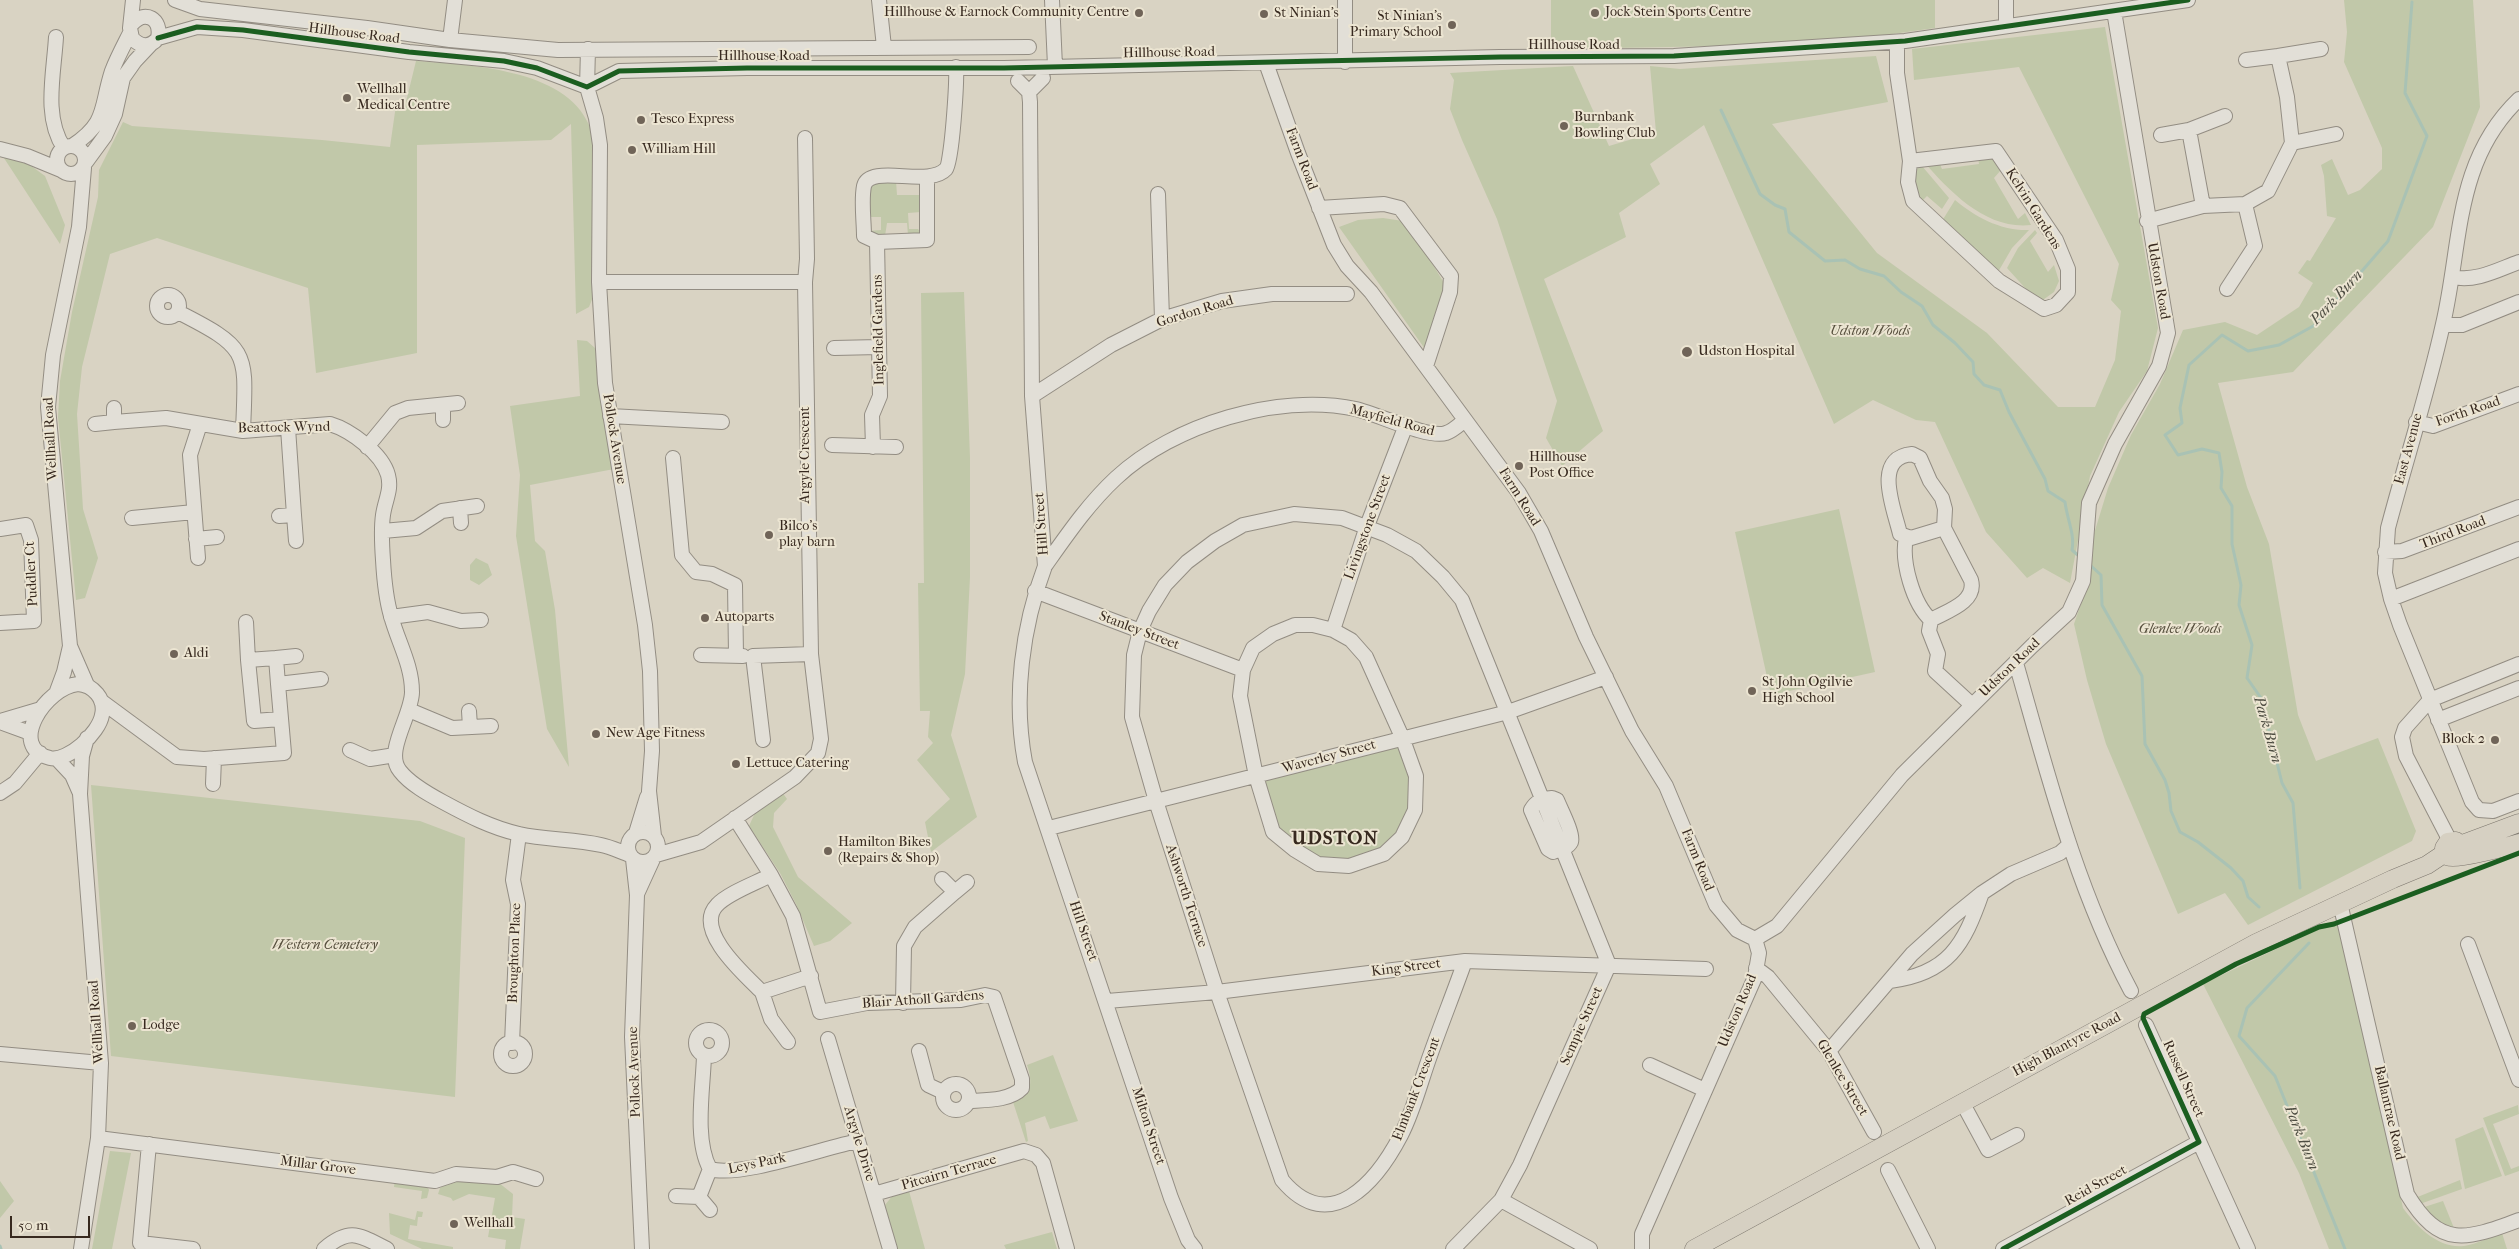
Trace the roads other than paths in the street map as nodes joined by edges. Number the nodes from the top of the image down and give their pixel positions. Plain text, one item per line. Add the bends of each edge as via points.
1 (133, 0) edge
2 (143, 0) edge
3 (175, 0) edge
4 (456, 0) edge
5 (879, 0) edge
6 (1052, 0) edge
7 (1345, 0) edge
8 (2006, 0) edge
9 (2188, 0) edge
10 (2174, 1) edge
11 (2114, 12) junction
12 (154, 19) junction
13 (2006, 26) junction
14 (131, 28) junction
15 (179, 31) junction
16 (56, 37) dead end
17 (450, 40) junction
18 (154, 41) junction
19 (1897, 42) junction
20 (884, 47) junction
21 (1029, 47) dead end
22 (588, 49) junction
23 (2321, 49) dead end
24 (2278, 56) junction
25 (2246, 60) dead end
26 (1345, 62) junction
27 (1266, 63) junction
28 (1054, 66) junction
29 (956, 67) junction
30 (1043, 78) dead end
31 (1018, 80) dead end
32 (587, 87) junction
33 (1029, 92) junction
34 (2519, 99) edge
35 (2225, 116) dead end
36 (2189, 130) junction
37 (2336, 134) dead end
38 (2162, 135) dead end
39 (805, 138) dead end
40 (2292, 143) junction
41 (0, 149) edge
42 (64, 149) junction
43 (27, 156) junction
44 (1910, 161) junction
45 (85, 165) junction
46 (64, 172) junction
47 (927, 177) junction
48 (1158, 194) dead end
49 (2245, 204) junction
50 (82, 205) junction
51 (2204, 206) junction
52 (1319, 208) junction
53 (2148, 221) junction
54 (877, 242) junction
55 (2519, 262) edge
56 (2453, 277) junction
57 (600, 282) junction
58 (805, 282) junction
59 (2227, 288) dead end
60 (1347, 294) dead end
61 (2519, 302) edge
62 (178, 312) dead end
63 (1162, 319) junction
64 (2443, 324) junction
65 (834, 348) dead end
66 (879, 348) junction
67 (1426, 366) junction
68 (2519, 394) edge
69 (1032, 396) junction
70 (458, 404) dead end
71 (443, 406) junction
72 (610, 416) junction
73 (443, 420) dead end
74 (1466, 420) junction
75 (722, 422) dead end
76 (2416, 422) junction
77 (95, 424) dead end
78 (200, 424) junction
79 (1406, 425) junction
80 (288, 428) junction
81 (243, 431) junction
82 (832, 445) dead end
83 (367, 447) junction
84 (873, 447) junction
85 (896, 447) dead end
86 (673, 458) dead end
87 (477, 506) dead end
88 (2519, 507) edge
89 (460, 508) junction
90 (194, 512) junction
91 (294, 515) junction
92 (278, 516) dead end
93 (132, 518) dead end
94 (461, 523) dead end
95 (1367, 526) junction
96 (1944, 528) junction
97 (0, 529) edge
98 (383, 531) junction
99 (217, 537) dead end
100 (1906, 538) junction
101 (196, 539) junction
102 (296, 541) dead end
103 (2519, 549) edge
104 (2385, 552) junction
105 (198, 558) dead end
106 (1045, 566) junction
107 (1035, 591) junction
108 (2391, 599) junction
109 (461, 606) dead end
110 (391, 617) junction
111 (461, 620) junction
112 (481, 620) dead end
113 (1931, 620) junction
114 (246, 622) dead end
115 (0, 623) edge
116 (1333, 630) junction
117 (1140, 631) junction
118 (70, 646) junction
119 (701, 654) dead end
120 (811, 654) junction
121 (736, 655) junction
122 (296, 656) dead end
123 (753, 656) junction
124 (276, 658) junction
125 (248, 660) junction
126 (2016, 663) junction
127 (2519, 664) edge
128 (1243, 670) junction
129 (1606, 677) junction
130 (321, 679) dead end
131 (278, 684) junction
132 (86, 685) junction
133 (2519, 688) edge
134 (57, 691) junction
135 (2430, 700) junction
136 (101, 701) junction
137 (1972, 705) junction
138 (41, 710) junction
139 (410, 710) junction
140 (470, 711) dead end
141 (1508, 712) junction
142 (281, 719) junction
143 (2438, 720) junction
144 (0, 721) edge
145 (100, 721) junction
146 (491, 726) dead end
147 (470, 727) junction
148 (140, 728) junction
149 (30, 733) junction
150 (1402, 737) junction
151 (87, 738) junction
152 (763, 740) dead end
153 (350, 750) dead end
154 (40, 753) junction
155 (395, 755) junction
156 (214, 758) junction
157 (57, 759) junction
158 (1256, 776) junction
159 (213, 784) dead end
160 (649, 791) junction
161 (0, 793) edge
162 (80, 794) junction
163 (1156, 800) junction
164 (2519, 801) edge
165 (735, 818) junction
166 (2519, 823) edge
167 (1049, 828) junction
168 (518, 834) junction
169 (632, 837) junction
170 (656, 838) junction
171 (2519, 843) edge
172 (603, 845) junction
173 (2069, 845) junction
174 (681, 849) junction
175 (2454, 849) junction
176 (632, 857) junction
177 (654, 857) junction
178 (771, 875) junction
179 (942, 879) dead end
180 (967, 882) dead end
181 (955, 892) junction
182 (1982, 893) junction
183 (637, 895) junction
184 (2340, 902) junction
185 (1756, 939) junction
186 (2468, 944) dead end
187 (1465, 961) junction
188 (1609, 965) junction
189 (1756, 968) junction
190 (1706, 969) dead end
191 (811, 976) junction
192 (1890, 981) junction
193 (2131, 991) dead end
194 (762, 992) junction
195 (1217, 992) junction
196 (1107, 1000) junction
197 (903, 1003) junction
198 (2146, 1025) dead end
199 (828, 1039) dead end
200 (788, 1042) dead end
201 (512, 1043) dead end
202 (918, 1051) dead end
203 (1829, 1051) junction
204 (0, 1054) edge
205 (704, 1056) dead end
206 (101, 1063) junction
207 (1650, 1064) dead end
208 (2519, 1080) edge
209 (1705, 1090) junction
210 (1962, 1102) junction
211 (1874, 1132) dead end
212 (2017, 1135) dead end
213 (98, 1138) junction
214 (858, 1141) junction
215 (2199, 1142) junction
216 (149, 1144) junction
217 (710, 1169) junction
218 (1888, 1170) dead end
219 (536, 1179) dead end
220 (874, 1194) junction
221 (676, 1196) dead end
222 (699, 1197) junction
223 (1500, 1200) junction
224 (710, 1210) dead end
225 (2519, 1220) edge
226 (81, 1249) edge
227 (193, 1249) edge
228 (324, 1249) edge
229 (387, 1249) edge
230 (642, 1249) edge
231 (890, 1249) edge
232 (1067, 1249) edge
233 (1195, 1249) edge
234 (1453, 1249) edge
235 (1590, 1249) edge
236 (1642, 1249) edge
237 (1694, 1249) edge
238 (1928, 1249) edge
239 (2003, 1249) edge
240 (2248, 1249) edge

1 - 14 street
2 - 12 street
3 - 17 street, Hillhouse Road via 200,9
4 - 17 street
5 - 20 street
6 - 28 street
7 - 26 street
8 - 13 street
9 - 10 street, Hillhouse Road
10 - 11 street, Hillhouse Road
11 - 13 street, Hillhouse Road
11 - 53 street, Udston Road
12 - 14 street via 137,18
12 - 15 street, Hillhouse Road
12 - 18 street via 160,29
13 - 19 street, Hillhouse Road
14 - 18 street via 140,45
14 - 42 street via 111,73 101,115 90,134
15 - 18 street, Hillhouse Road
15 - 32 street, Hillhouse Road via 197,28 243,30 504,62 537,68
16 - 42 street via 52,110 56,137
17 - 22 street, Hillhouse Road via 558,50
18 - 45 street via 123,78 115,114 105,136
19 - 26 street, Hillhouse Road via 1674,56
19 - 44 street, Kelvin Gardens via 1897,72
20 - 21 street, Hillhouse Road
20 - 22 street, Hillhouse Road
22 - 32 street
23 - 24 street
24 - 25 street
24 - 40 street
26 - 27 street, Hillhouse Road
27 - 28 street, Hillhouse Road
27 - 52 street, Farm Road
28 - 29 street, Hillhouse Road
29 - 32 street, Hillhouse Road via 619,71
29 - 47 street via 957,94 952,117 950,160 940,174
30 - 33 street
31 - 33 street
32 - 57 street, Pollock Avenue via 600,145
33 - 69 street, Hill Street
34 - 56 street, East Avenue via 2488,138 2473,167 2461,210
35 - 36 street
36 - 38 street
36 - 51 street
37 - 40 street
39 - 58 street, Argyle Crescent
40 - 49 street via 2268,192
41 - 43 street
42 - 43 street
42 - 45 street via 82,151
42 - 46 street via 57,163
43 - 46 street
44 - 44 street, Kelvin Gardens via 1996,151 2056,240 2068,269 2068,292 2056,305 2044,310 1999,281 1913,202 1908,182
45 - 46 street via 80,172
45 - 50 street, Wellhall Road
46 - 50 street
47 - 54 street via 927,240
47 - 54 street via 878,176 865,183 864,236
48 - 63 street
49 - 51 street
49 - 59 street via 2255,246
50 - 118 street, Wellhall Road via 53,355 48,407
51 - 53 street
52 - 67 street, Farm Road via 1334,245 1347,266 1371,292
52 - 67 street via 1384,204 1400,208 1452,276 1450,292
53 - 126 street, Udston Road via 2168,333 2159,366 2115,444 2089,502 2083,581 2069,612
54 - 66 street, Inglefield Gardens
55 - 56 street via 2466,280
56 - 64 street, East Avenue
57 - 58 street
57 - 72 street, Pollock Avenue via 602,347
58 - 120 street, Argyle Crescent
60 - 63 street, Gordon Road via 1272,294 1222,301
61 - 64 street via 2462,325
62 - 81 street via 219,334 241,355 246,374
63 - 69 street, Gordon Road via 1111,345
64 - 76 street, East Avenue
65 - 66 street
66 - 84 street, Inglefield Gardens via 880,396 872,415
67 - 74 street, Farm Road
68 - 76 street, Forth Road via 2433,426
69 - 106 street, Hill Street
70 - 71 street
71 - 73 street
71 - 83 street via 408,408 395,413
72 - 75 street
72 - 160 street, Pollock Avenue via 650,671 652,751
74 - 79 street, Mayfield Road via 1447,433 1433,434
74 - 129 street, Farm Road via 1519,493 1540,531
76 - 104 street, East Avenue via 2388,528
77 - 78 street, Beattock Wynd via 114,415
78 - 81 street, Beattock Wynd
78 - 90 street via 190,455
79 - 95 street, Livingstone Street
79 - 106 street, Mayfield Road via 1354,409 1302,405 1214,421 1159,447 1117,477 1090,504
80 - 81 street, Beattock Wynd
80 - 83 street, Beattock Wynd via 330,424 340,427
80 - 91 street
82 - 84 street
83 - 98 street, Beattock Wynd via 382,462 388,475 390,495 383,514
84 - 85 street
86 - 121 street via 682,555 696,572 712,574 735,585
87 - 89 street
88 - 104 street, Third Road via 2402,552
89 - 94 street
89 - 98 street via 442,511 416,528
90 - 93 street
90 - 101 street
91 - 92 street
91 - 102 street
95 - 116 street, Livingstone Street
95 - 117 street, Ashworth Terrace via 1342,518 1294,514 1243,525 1187,562 1165,585
95 - 141 street, Ashworth Terrace via 1416,551 1462,600
96 - 100 street
96 - 100 street via 1942,498 1920,458 1904,455 1894,460 1887,474 1900,534
96 - 113 street via 1974,588 1969,598
97 - 115 street, Puddler Ct via 26,525 31,540 34,620
98 - 110 street, Beattock Wynd via 383,561
99 - 101 street
100 - 113 street via 1903,550 1906,570 1923,612
101 - 105 street
103 - 108 street
104 - 108 street, East Avenue via 2385,573
106 - 107 street, Hill Street
107 - 117 street, Stanley Street
107 - 167 street, Hill Street via 1020,688 1021,739 1025,762
108 - 135 street, East Avenue
109 - 111 street
110 - 111 street via 428,612
110 - 139 street, Beattock Wynd via 400,637 411,680
111 - 112 street
113 - 137 street via 1929,631 1938,654 1935,671
114 - 125 street
116 - 128 street via 1295,625 1273,634 1253,648
116 - 150 street via 1351,640 1366,657
117 - 128 street, Stanley Street
117 - 163 street, Ashworth Terrace via 1134,654 1132,717
118 - 132 street, Wellhall Road
118 - 134 street, Wellhall Road
119 - 121 street
120 - 123 street
120 - 165 street, Argyle Crescent via 821,739 818,753 795,777
121 - 123 street
122 - 124 street
123 - 152 street
124 - 125 street
124 - 131 street
125 - 142 street via 254,721
126 - 137 street, Udston Road
126 - 173 street
127 - 135 street
128 - 158 street via 1240,696
129 - 141 street, Waverley Street
129 - 185 street, Farm Road via 1632,731 1666,786 1716,906 1738,930
130 - 131 street
131 - 142 street
132 - 134 street via 68,685
132 - 136 street, Wellhall Road
133 - 143 street
134 - 138 street, Wellhall Road
135 - 143 street, East Avenue
135 - 175 street via 2405,728 2402,738 2406,756
136 - 145 street via 103,714
136 - 148 street, Wellhall Road
137 - 185 street, Udston Road via 1902,775 1778,926
138 - 144 street
138 - 149 street, Wellhall Road via 31,722
139 - 147 street via 452,728
139 - 155 street, Beattock Wynd via 400,731
140 - 147 street
141 - 150 street, Waverley Street
141 - 188 street
142 - 156 street, Wellhall Road via 284,753
143 - 164 street, East Avenue via 2472,802 2479,810 2493,811
144 - 149 street
145 - 148 street via 117,720
145 - 151 street, Wellhall Road
146 - 147 street
148 - 156 street, Wellhall Road via 176,757
149 - 154 street
150 - 158 street, Waverley Street
150 - 158 street via 1416,776 1414,810 1402,837 1384,854 1350,866 1318,864 1273,832
151 - 157 street, Wellhall Road via 68,756
151 - 162 street, Wellhall Road via 82,756
153 - 155 street via 370,759
154 - 157 street, Wellhall Road
154 - 161 street via 15,783
155 - 168 street via 398,770 437,799 478,821
156 - 159 street
157 - 162 street, Wellhall Road via 72,775
158 - 163 street, Waverley Street
160 - 169 street, Pollock Avenue
160 - 170 street, Pollock Avenue
162 - 206 street, Wellhall Road
163 - 167 street, Waverley Street
163 - 195 street, Ashworth Terrace
165 - 174 street, Argyle Crescent via 700,842
165 - 178 street
166 - 175 main road
167 - 196 street, Hill Street
168 - 172 street
168 - 201 street, Broughton Place via 514,880 518,904
169 - 170 street via 642,831
169 - 172 street
169 - 176 street
170 - 174 street
170 - 177 street via 659,848
171 - 175 main road via 2471,855
172 - 176 street
173 - 182 street via 2060,853 2011,874
173 - 193 street via 2088,900
174 - 177 street, Argyle Crescent
175 - 184 main road, High Blantyre Road via 2427,865
176 - 177 street via 647,862
176 - 183 street, Pollock Avenue
177 - 183 street, Pollock Avenue
178 - 191 street via 793,916
178 - 194 street via 718,904 710,914 710,927 729,959
179 - 181 street
180 - 181 street
181 - 197 street via 915,927 904,946
182 - 192 street via 1912,954
182 - 192 street via 1973,920 1958,947 1945,960 1921,976
183 - 230 street, Pollock Avenue via 632,1038
184 - 210 main road, High Blantyre Road via 2256,943
184 - 225 street, Ballantrae Road via 2407,1194 2418,1213 2436,1229 2459,1238 2474,1237
185 - 189 street, Udston Road via 1759,953
186 - 208 street
187 - 188 street, King Street
187 - 195 street, King Street
187 - 195 street, Elmbank Crescent via 1401,1134 1381,1168 1365,1186 1336,1204 1320,1205 1304,1200 1282,1180
188 - 190 street, King Street
188 - 223 street, Sempie Street via 1520,1165
189 - 203 street, Glenlee Street via 1768,977
189 - 209 street, Udston Road
191 - 194 street
191 - 197 street, Blair Atholl Gardens via 820,1012 867,1003
192 - 203 street via 1870,1000
194 - 200 street via 771,1019
195 - 196 street, King Street
196 - 233 street, Milton Street via 1171,1198 1188,1240
197 - 202 street, Blair Atholl Gardens via 961,1000 985,995 994,997 1022,1079 1022,1088 1014,1094 995,1099 969,1101 968,1092 959,1084 951,1084 943,1092 928,1085
198 - 215 street, Russell Street
199 - 214 street, Argyle Drive
203 - 211 street, Glenlee Street
204 - 206 street
205 - 217 street, Leys Park via 701,1134 704,1160
206 - 213 street, Wellhall Road
207 - 209 street
209 - 236 street, Udston Road via 1642,1234
210 - 212 street via 1988,1150
210 - 237 main road, High Blantyre Road
213 - 216 street, Millar Grove
213 - 226 street, Wellhall Road
214 - 217 street, Leys Park via 740,1170 719,1172
214 - 220 street, Argyle Drive
215 - 239 street, Reid Street
215 - 240 street, Russell Street
216 - 219 street, Millar Grove via 435,1181 456,1174 497,1177 514,1172
216 - 227 street via 140,1243
217 - 222 street
218 - 238 street
220 - 231 street, Argyle Drive
220 - 232 street, Pitcairn Terrace via 1024,1151 1036,1155 1043,1163
221 - 222 street
222 - 224 street
223 - 234 street
223 - 235 street
228 - 229 street via 343,1235 354,1234

